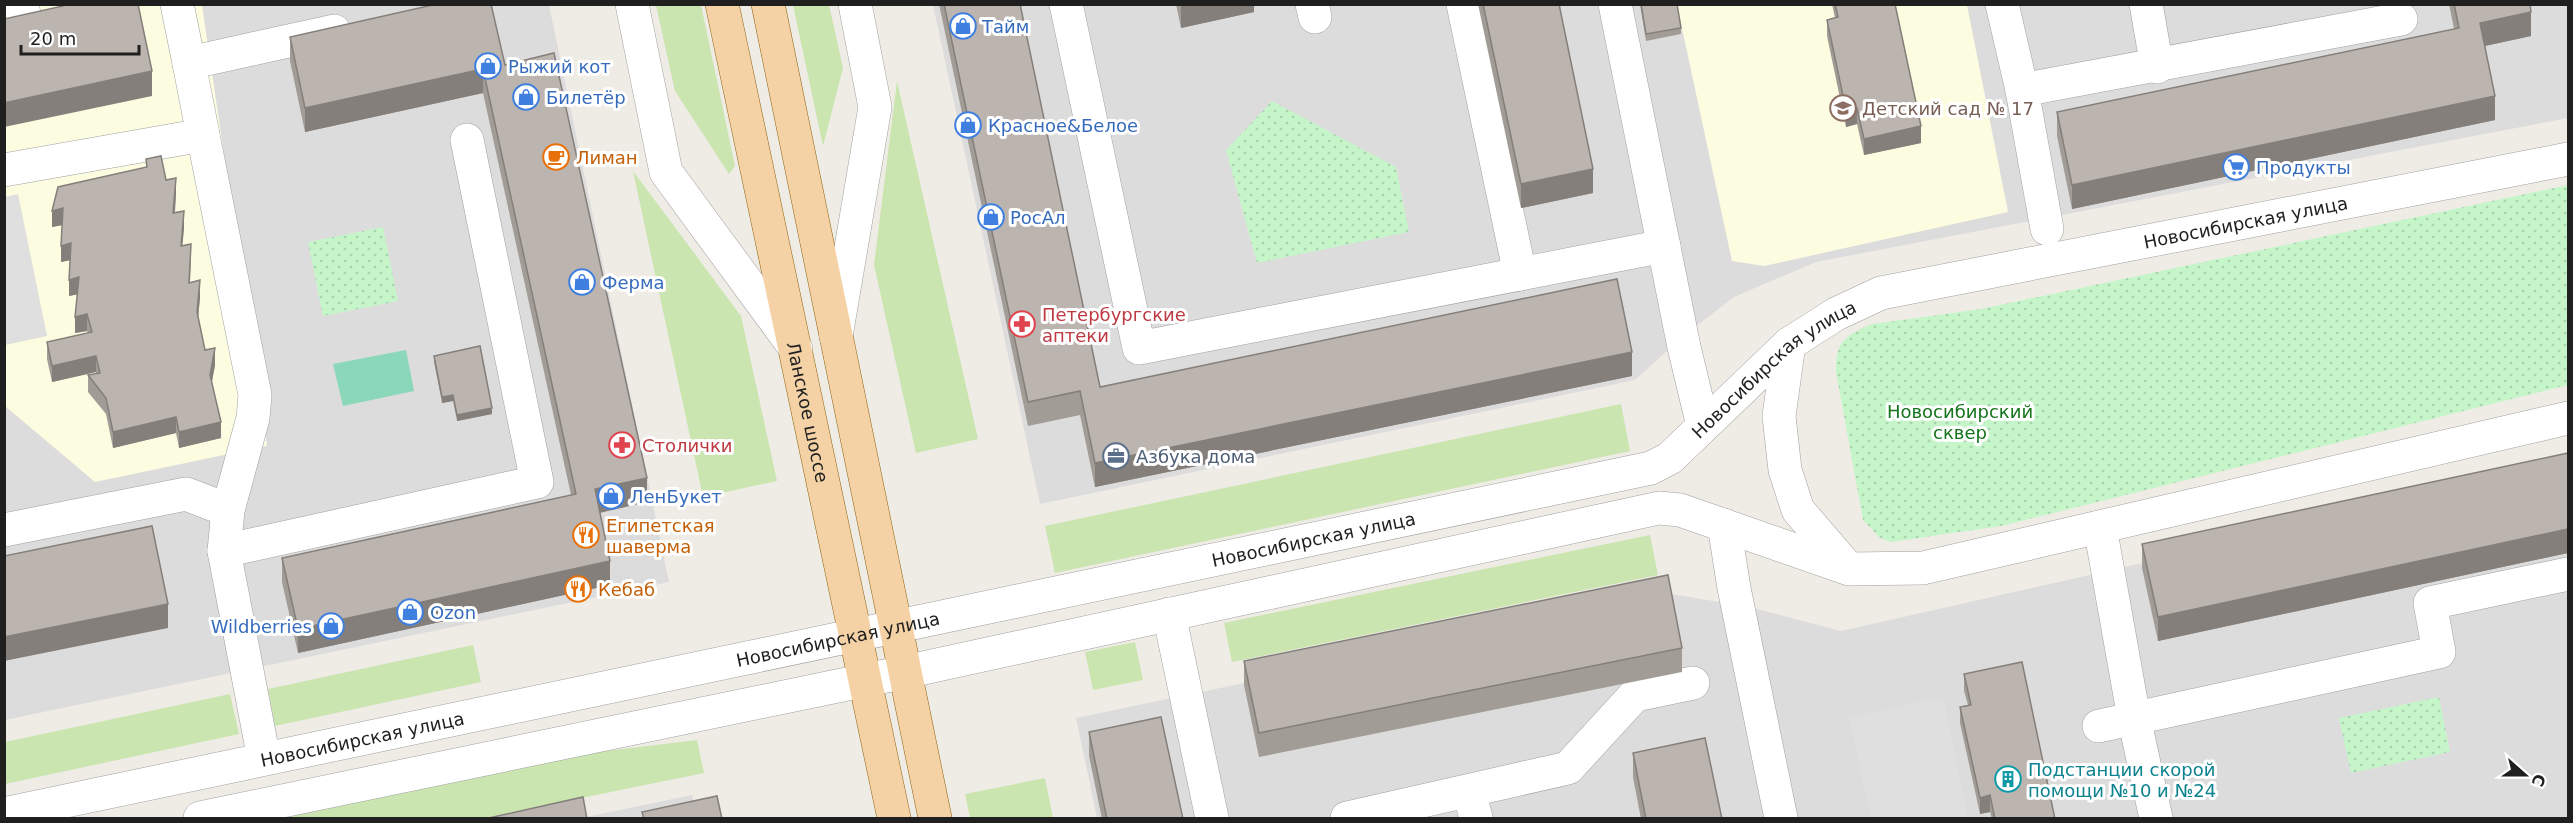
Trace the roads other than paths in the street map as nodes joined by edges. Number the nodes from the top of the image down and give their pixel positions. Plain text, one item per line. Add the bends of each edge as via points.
1 (22, 4) edge
2 (177, 4) edge
3 (632, 4) edge
4 (722, 4) edge
5 (768, 4) edge
6 (855, 4) edge
7 (1066, 4) edge
8 (1463, 4) edge
9 (1614, 4) edge
10 (2002, 4) edge
11 (2146, 4) edge
12 (2401, 19) dead end
13 (4, 24) edge
14 (359, 26) edge
15 (189, 63) junction
16 (2157, 66) junction
17 (2022, 90) junction
18 (203, 135) junction
19 (466, 140) dead end
20 (2568, 159) edge
21 (4, 170) edge
22 (2047, 229) dead end
23 (1664, 246) junction
24 (1520, 274) junction
25 (836, 338) junction
26 (1789, 344) junction
27 (796, 349) junction
28 (2568, 418) edge
29 (1703, 426) junction
30 (228, 510) junction
31 (1724, 525) junction
32 (2100, 527) junction
33 (4, 530) edge
34 (224, 551) junction
35 (1849, 569) junction
36 (2568, 574) edge
37 (1169, 614) junction
38 (896, 627) junction
39 (856, 636) junction
40 (905, 672) junction
41 (866, 680) junction
42 (1693, 682) dead end
43 (2134, 718) junction
44 (2099, 726) dead end
45 (264, 759) junction
46 (1472, 805) edge
47 (4, 814) edge
48 (200, 819) edge
49 (894, 819) edge
50 (935, 819) edge
51 (1212, 819) edge
52 (1347, 819) edge
53 (1781, 819) edge
54 (2156, 819) edge

1 - 13 street via 25,19
2 - 15 street
3 - 27 street via 666,172
4 - 27 main road, Ланское шоссе
5 - 25 main road
6 - 25 street via 875,107
7 - 24 street via 1139,348
8 - 24 street
9 - 23 street
10 - 17 street
11 - 16 street
12 - 16 street
14 - 15 street
15 - 18 street
16 - 17 street
17 - 22 street
18 - 21 street
18 - 30 street via 255,395 253,418
19 - 34 street via 537,482
20 - 26 street, Новосибирская улица via 1881,293 1836,314
23 - 24 street
23 - 29 street
25 - 38 main road
26 - 29 street, Новосибирская улица
26 - 35 street via 1779,416 1785,470 1798,510
27 - 39 main road, Ланское шоссе
28 - 32 street
29 - 38 street, Новосибирская улица via 1670,458 1651,468
30 - 33 street via 186,494
30 - 34 street
31 - 35 street
31 - 37 street via 1680,510 1659,508
31 - 53 street
32 - 35 street via 1923,568
32 - 43 street
34 - 45 street
36 - 43 street via 2430,603 2439,652
37 - 40 street
37 - 51 street
38 - 39 street, Новосибирская улица
38 - 40 main road
39 - 41 main road, Ланское шоссе
39 - 45 street, Новосибирская улица
40 - 41 street
40 - 50 main road
41 - 48 street
41 - 49 main road, Ланское шоссе
42 - 46 street via 1635,695 1568,768
43 - 44 street
43 - 54 street
45 - 47 street, Новосибирская улица
46 - 52 street

